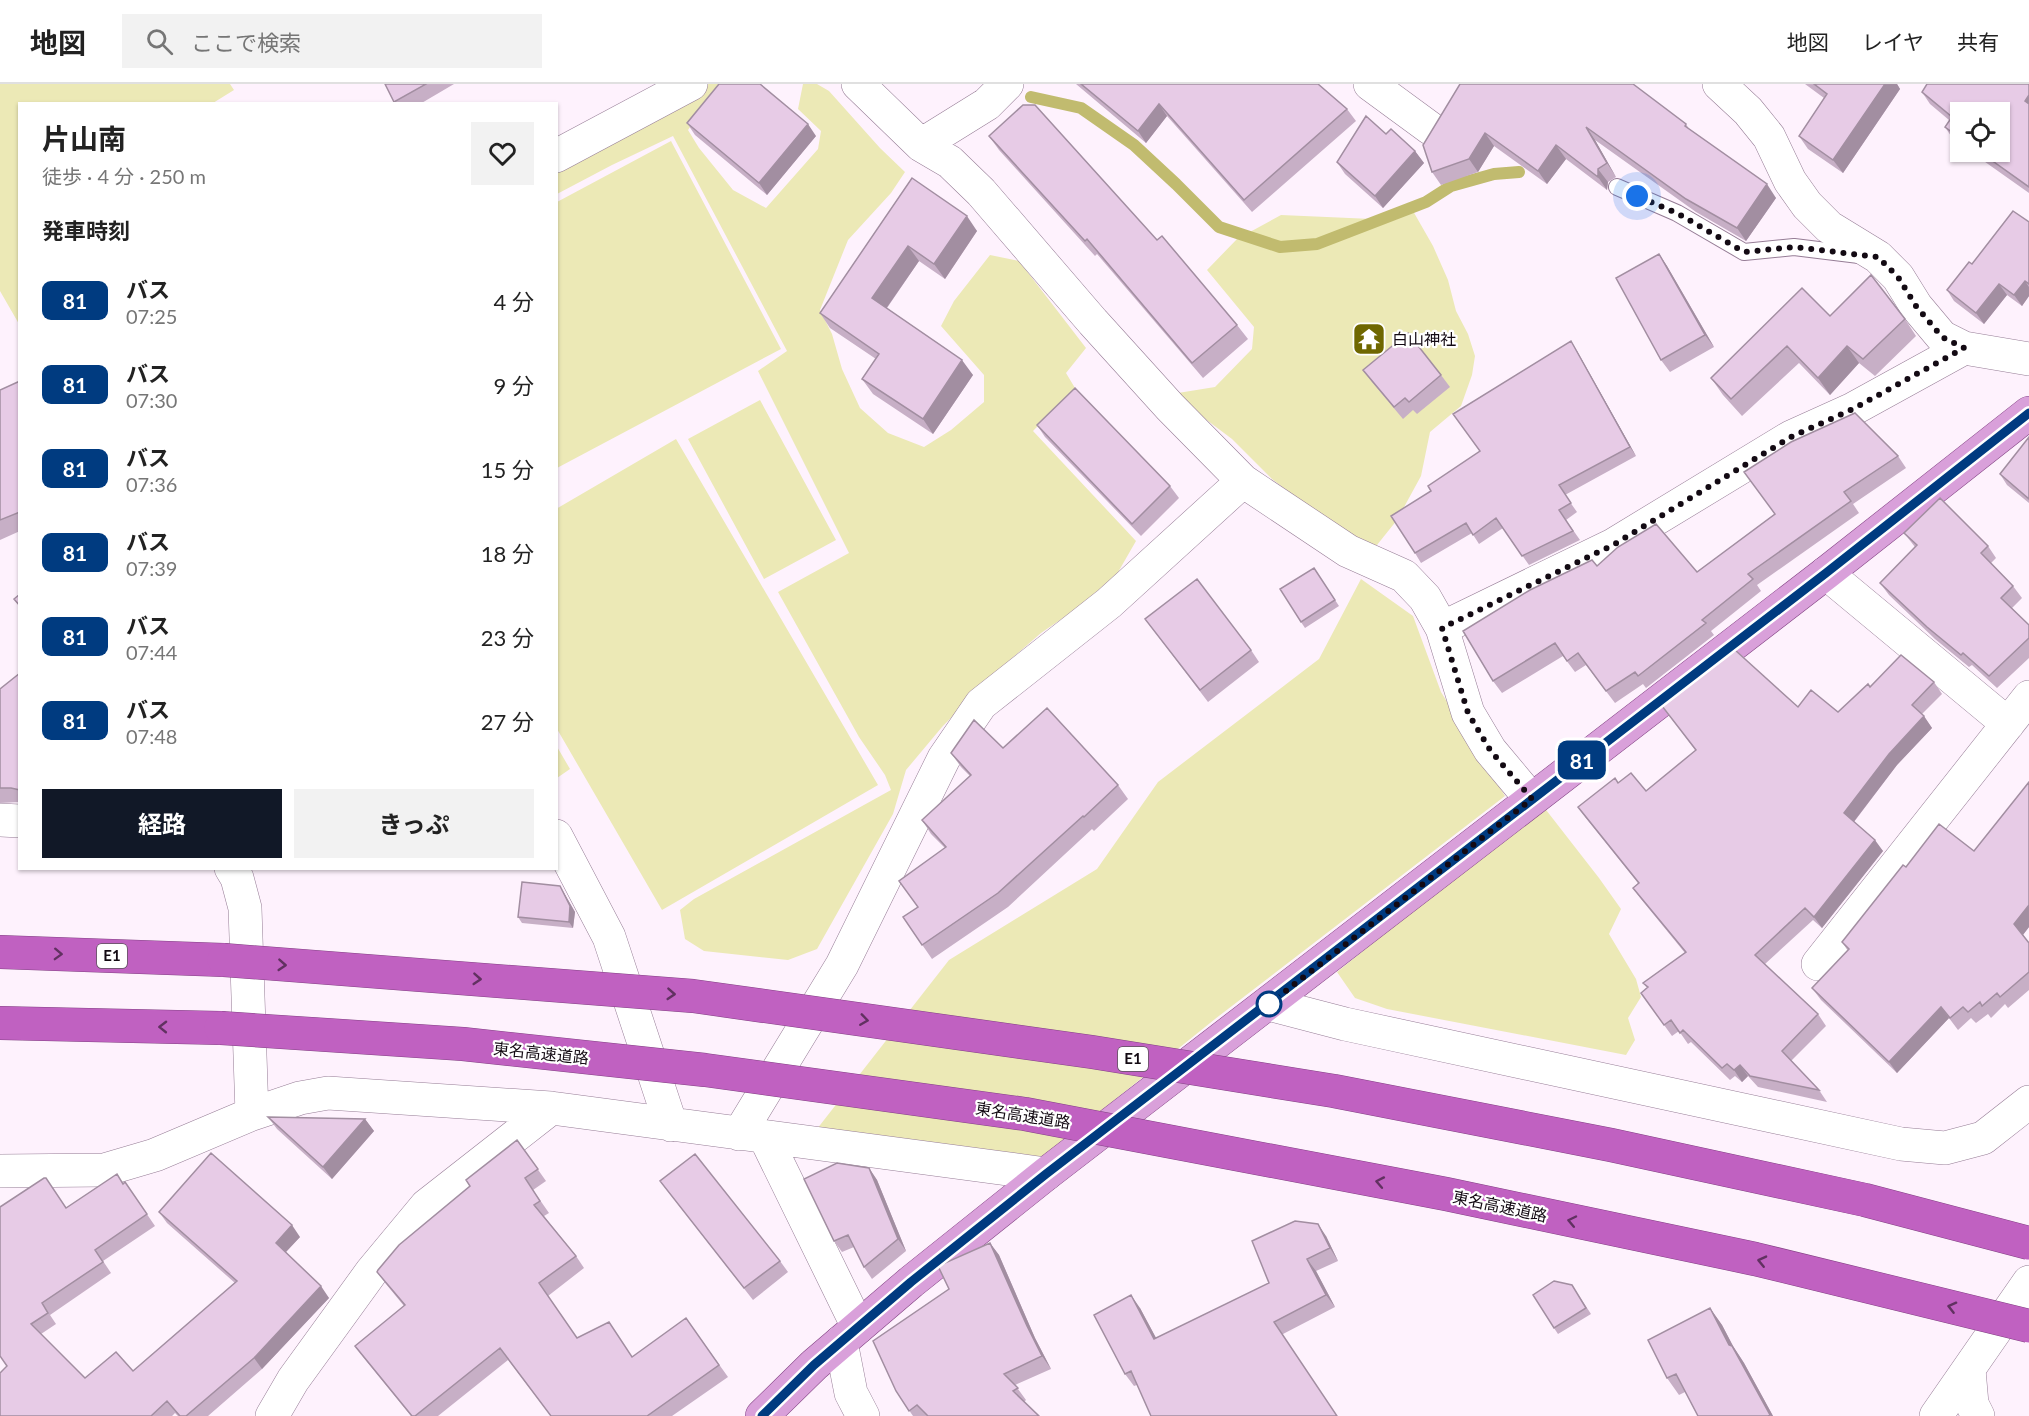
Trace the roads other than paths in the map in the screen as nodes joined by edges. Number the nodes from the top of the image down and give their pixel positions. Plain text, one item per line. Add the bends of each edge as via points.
1 (691, 84) edge
2 (858, 84) edge
3 (1007, 84) edge
4 (1370, 84) edge
5 (1719, 84) edge
6 (1430, 128) edge
7 (921, 145) junction
8 (558, 155) edge
9 (1617, 187) dead end
10 (1878, 257) junction
11 (1964, 348) junction
12 (2029, 359) edge
13 (2029, 413) edge
14 (1243, 481) junction
15 (1826, 573) junction
16 (1442, 628) junction
17 (2029, 697) edge
18 (2008, 724) junction
19 (1532, 799) junction
20 (0, 820) edge
21 (18, 821) edge
22 (558, 840) edge
23 (232, 870) edge
24 (0, 952) edge
25 (1818, 964) dead end
26 (1268, 1004) junction
27 (0, 1023) edge
28 (2029, 1102) edge
29 (550, 1108) junction
30 (252, 1114) junction
31 (671, 1125) junction
32 (752, 1135) junction
33 (0, 1171) edge
34 (1046, 1174) junction
35 (2029, 1243) edge
36 (2029, 1282) edge
37 (2029, 1326) edge
38 (850, 1335) junction
39 (1969, 1370) junction
40 (272, 1416) edge
41 (762, 1416) edge
42 (863, 1416) edge
43 (1936, 1416) edge
44 (1978, 1416) edge

1 - 8 street
2 - 7 street
3 - 7 street via 987,104
4 - 6 street
5 - 10 street via 1769,137 1790,181 1808,205 1830,227
7 - 14 street via 950,162 981,192 1170,407
9 - 10 lane via 1677,213 1744,252 1794,247
10 - 11 street via 1898,277 1942,337
11 - 12 street
11 - 16 street via 1853,409 1791,437 1613,545
13 - 15 main road
14 - 16 street via 1348,551 1404,576 1425,598
14 - 32 street via 1109,603 981,704 944,758 842,965
15 - 18 street
15 - 19 main road
16 - 19 street via 1468,713 1490,750
17 - 18 street
18 - 25 street
19 - 26 main road
20 - 21 street
22 - 31 street via 609,937
23 - 30 street via 246,908
24 -> 35 highway, E1, bridge via 224,960 693,996 1104,1054 1334,1091 1611,1145 1865,1200
26 - 28 street via 1901,1144 1945,1148 1983,1138
26 - 34 main road
37 -> 27 highway, 東名高速道路, bridge via 1755,1259 1446,1194 1024,1114 705,1070 474,1045 221,1028
29 - 30 street via 327,1094 300,1098
29 - 31 street
29 - 40 street via 426,1206 372,1270 293,1380
30 - 33 street via 155,1155 104,1170
31 - 32 street
32 - 34 street
32 - 38 street
34 - 38 main road
36 - 39 street
38 - 41 main road
38 - 42 street via 851,1394
39 - 43 street
39 - 44 street via 1972,1404

